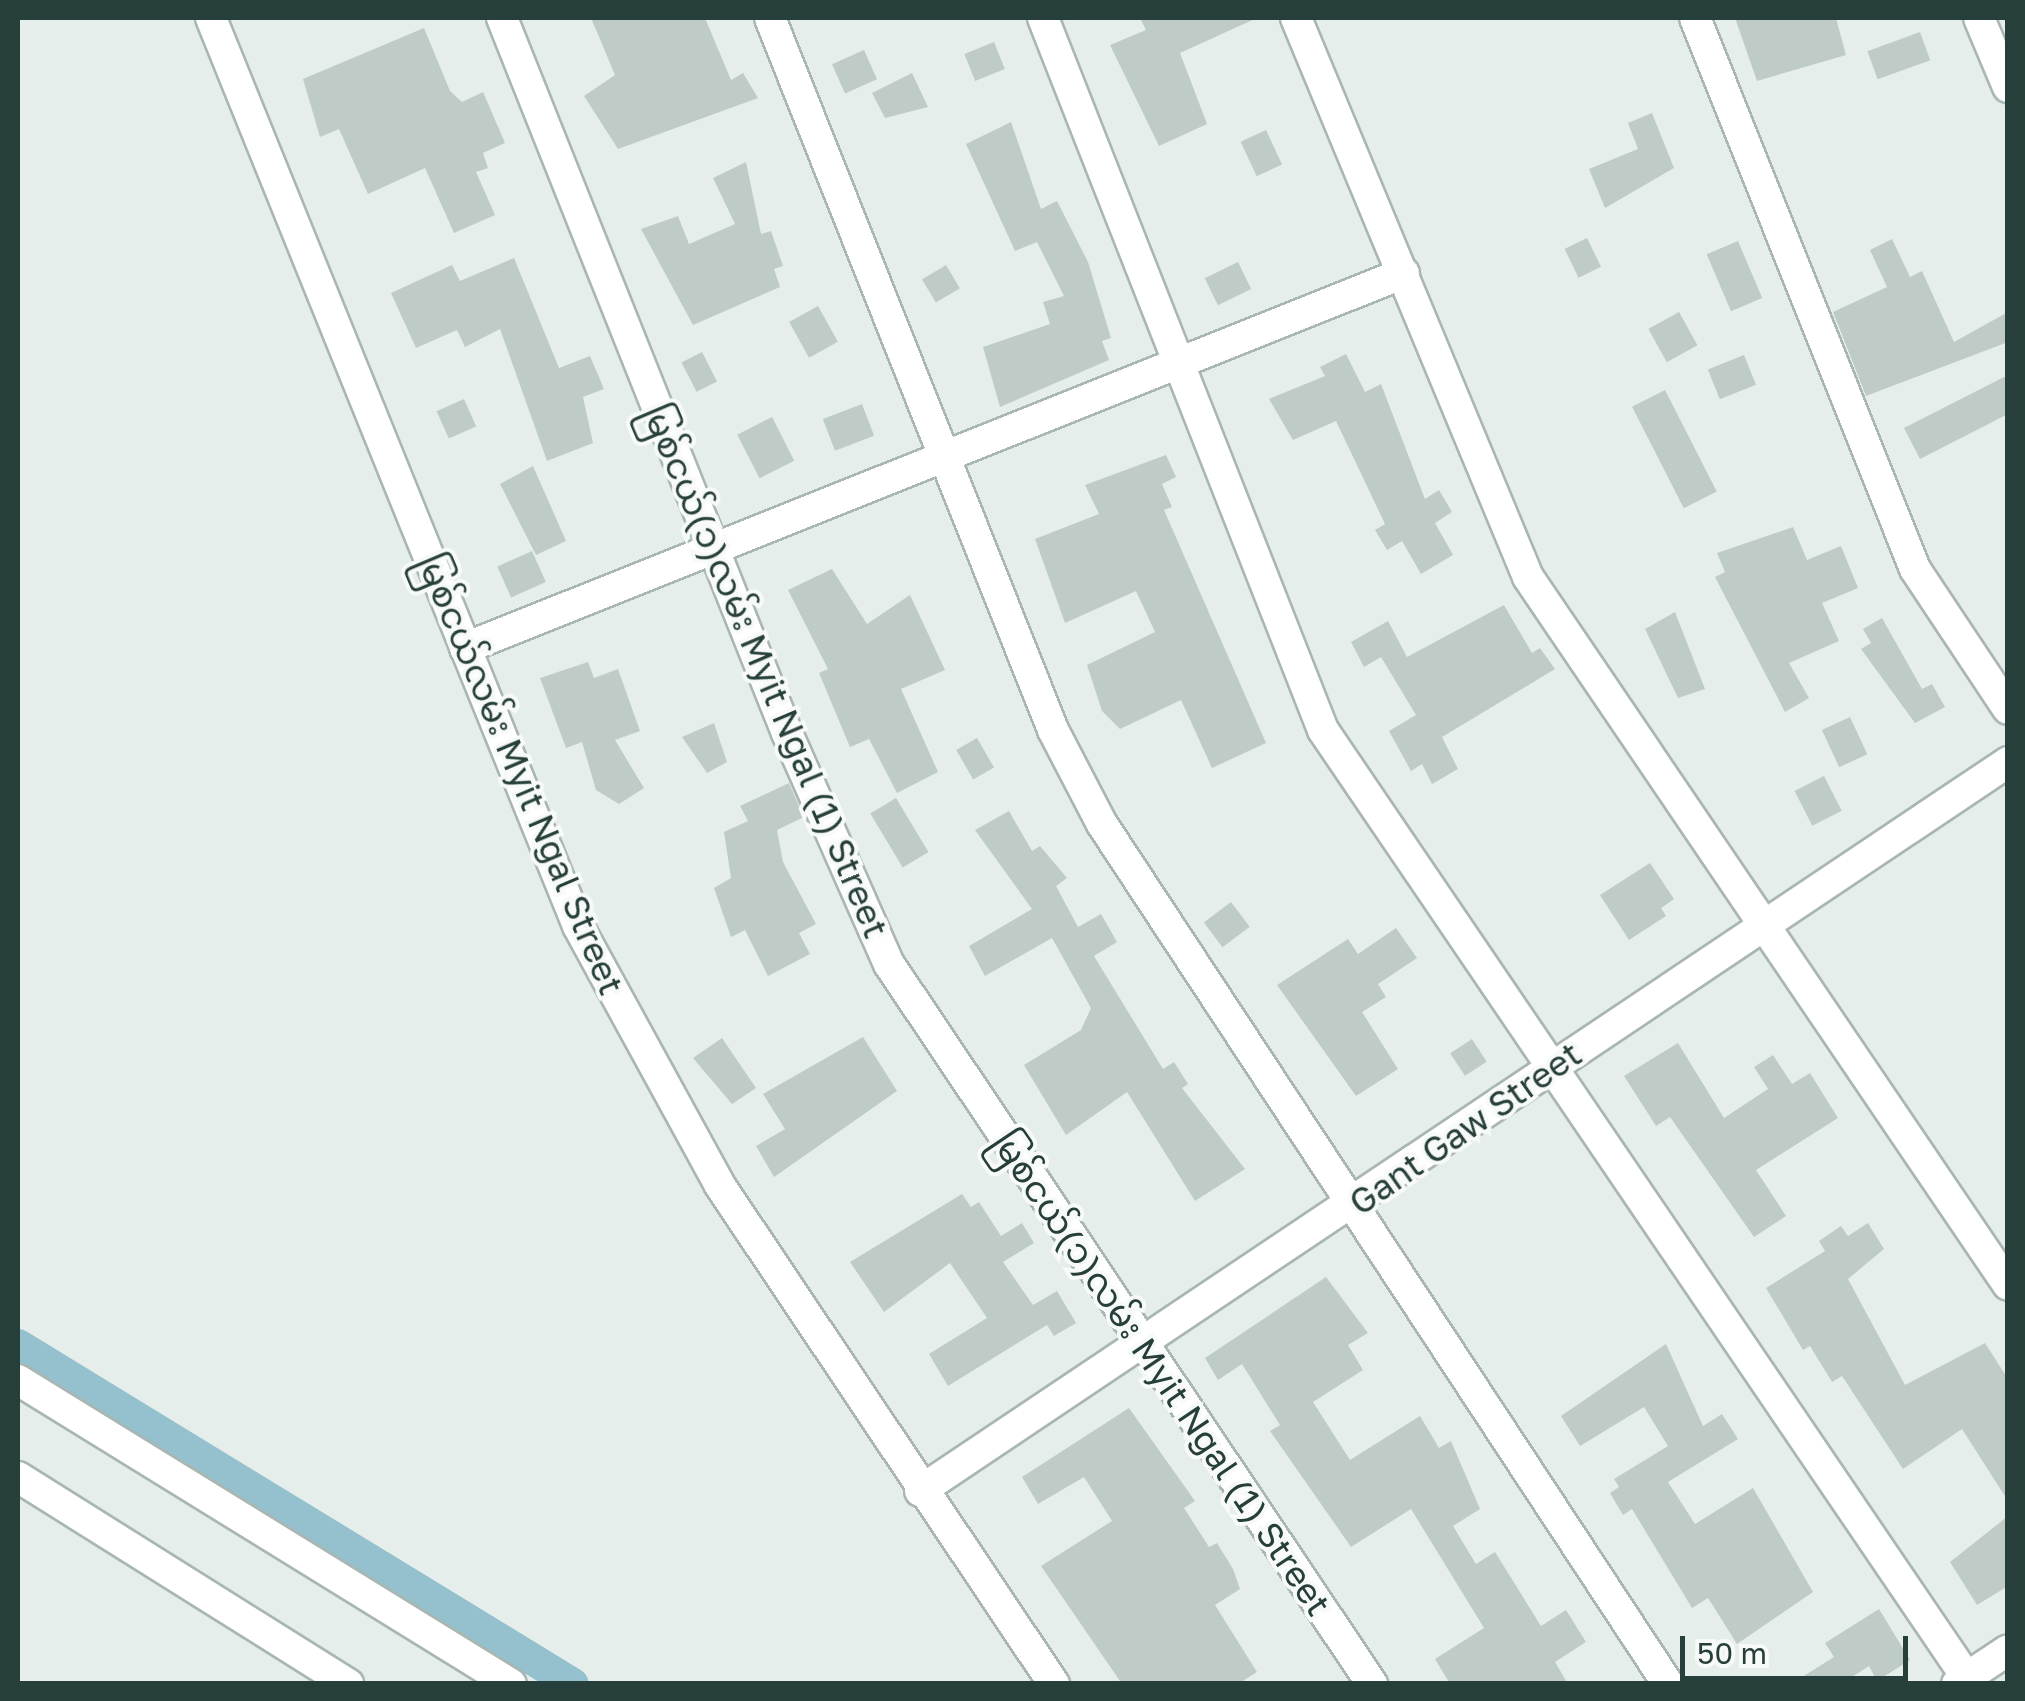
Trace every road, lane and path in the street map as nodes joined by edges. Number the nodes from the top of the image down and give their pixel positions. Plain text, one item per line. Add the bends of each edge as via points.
1 (211, 18) edge
2 (502, 18) edge
3 (770, 18) edge
4 (1043, 18) edge
5 (1296, 18) edge
6 (1695, 18) edge
7 (1979, 18) edge
8 (2008, 87) edge
9 (1404, 273) junction
10 (1177, 358) junction
11 (945, 460) junction
12 (713, 551) junction
13 (466, 648) junction
14 (2008, 709) edge
15 (2008, 762) edge
16 (1760, 927) junction
17 (1550, 1069) junction
18 (1350, 1208) junction
19 (2008, 1284) edge
20 (1142, 1349) junction
21 (18, 1380) edge
22 (18, 1476) edge
23 (920, 1492) junction
24 (2008, 1650) edge
25 (1965, 1681) edge
26 (348, 1684) edge
27 (511, 1684) edge
28 (1054, 1684) edge
29 (1372, 1684) edge
30 (1668, 1684) edge

1 - 13 street, မြစ်ငယ်လမ်း Myit Ngal Street
2 - 12 street, မြစ်ငယ်(၁)လမ်း Myit Ngal (1) Street
3 - 11 street
4 - 10 street
5 - 9 street
6 - 14 street via 1916,569
7 - 8 street
9 - 10 street
9 - 16 street via 1528,577
10 - 11 street
10 - 17 street via 1323,730
11 - 12 street
11 - 18 street via 1053,730 1102,824
12 - 13 street
12 - 20 street, မြစ်ငယ်(၁)လမ်း Myit Ngal (1) Street via 890,964
13 - 23 street, မြစ်ငယ်လမ်း Myit Ngal Street via 578,926 659,1082
15 - 16 street, Gant Gaw Street
16 - 17 street, Gant Gaw Street
16 - 19 street
17 - 18 street, Gant Gaw Street
17 - 25 street
18 - 20 street, Gant Gaw Street
18 - 30 street
20 - 23 street, Gant Gaw Street
20 - 29 street, မြစ်ငယ်(၁)လမ်း Myit Ngal (1) Street
21 - 27 street
22 - 26 street
23 - 28 street, မြစ်ငယ်လမ်း Myit Ngal Street
24 - 25 street

